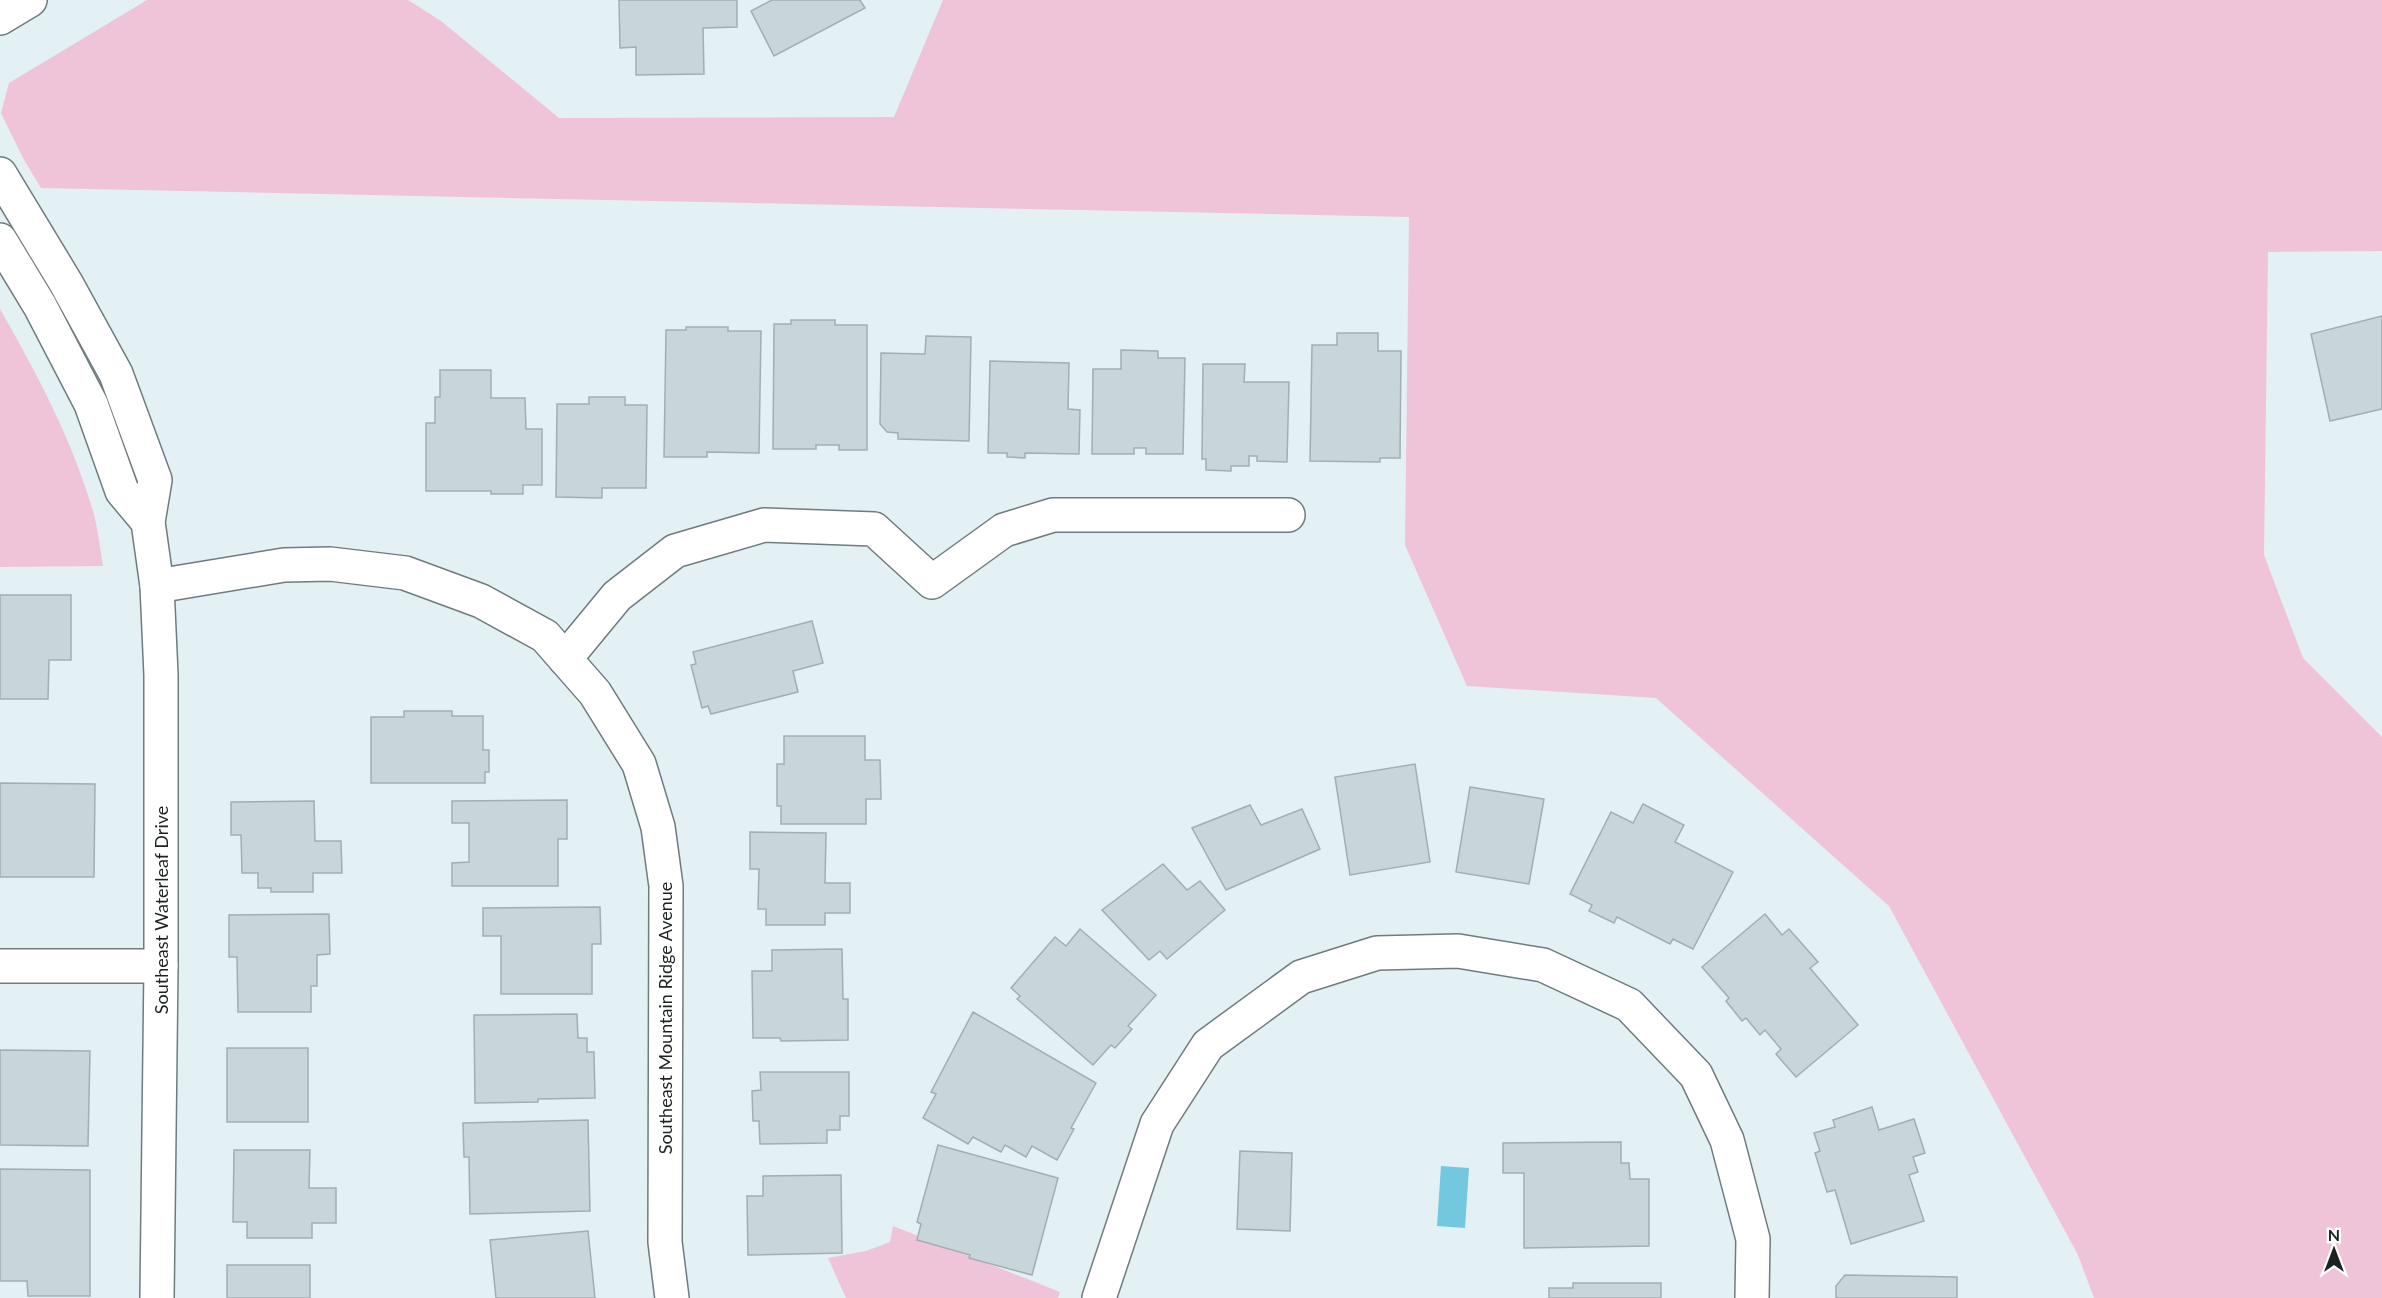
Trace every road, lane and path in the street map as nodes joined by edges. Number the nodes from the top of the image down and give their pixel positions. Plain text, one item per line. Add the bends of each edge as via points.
1 (30, 0) edge
2 (0, 18) edge
3 (0, 174) edge
4 (0, 240) edge
5 (1288, 515) dead end
6 (148, 522) junction
7 (157, 586) junction
8 (565, 659) junction
9 (0, 966) edge
10 (161, 966) junction
11 (157, 1298) edge
12 (672, 1298) edge
13 (1099, 1298) edge
14 (1752, 1298) edge

1 - 2 street
3 - 6 street, Southeast Waterleaf Drive via 116,374 155,480
4 - 6 street via 40,306 91,405 122,491
5 - 8 street via 1053,515 1004,531 932,582 874,529 764,525 675,551 617,596
6 - 7 street, Southeast Waterleaf Drive
7 - 8 street, Southeast Mountain Ridge Avenue via 284,565 330,564 405,573 481,601 544,636
7 - 10 street, Southeast Waterleaf Drive via 161,675
8 - 12 street, Southeast Mountain Ridge Avenue via 595,693 639,764 658,827 666,886 665,1242
9 - 10 street
10 - 11 street, Southeast Waterleaf Drive
13 - 14 street via 1157,1124 1208,1045 1301,977 1377,953 1458,951 1543,965 1629,1005 1696,1076 1728,1140 1753,1239

